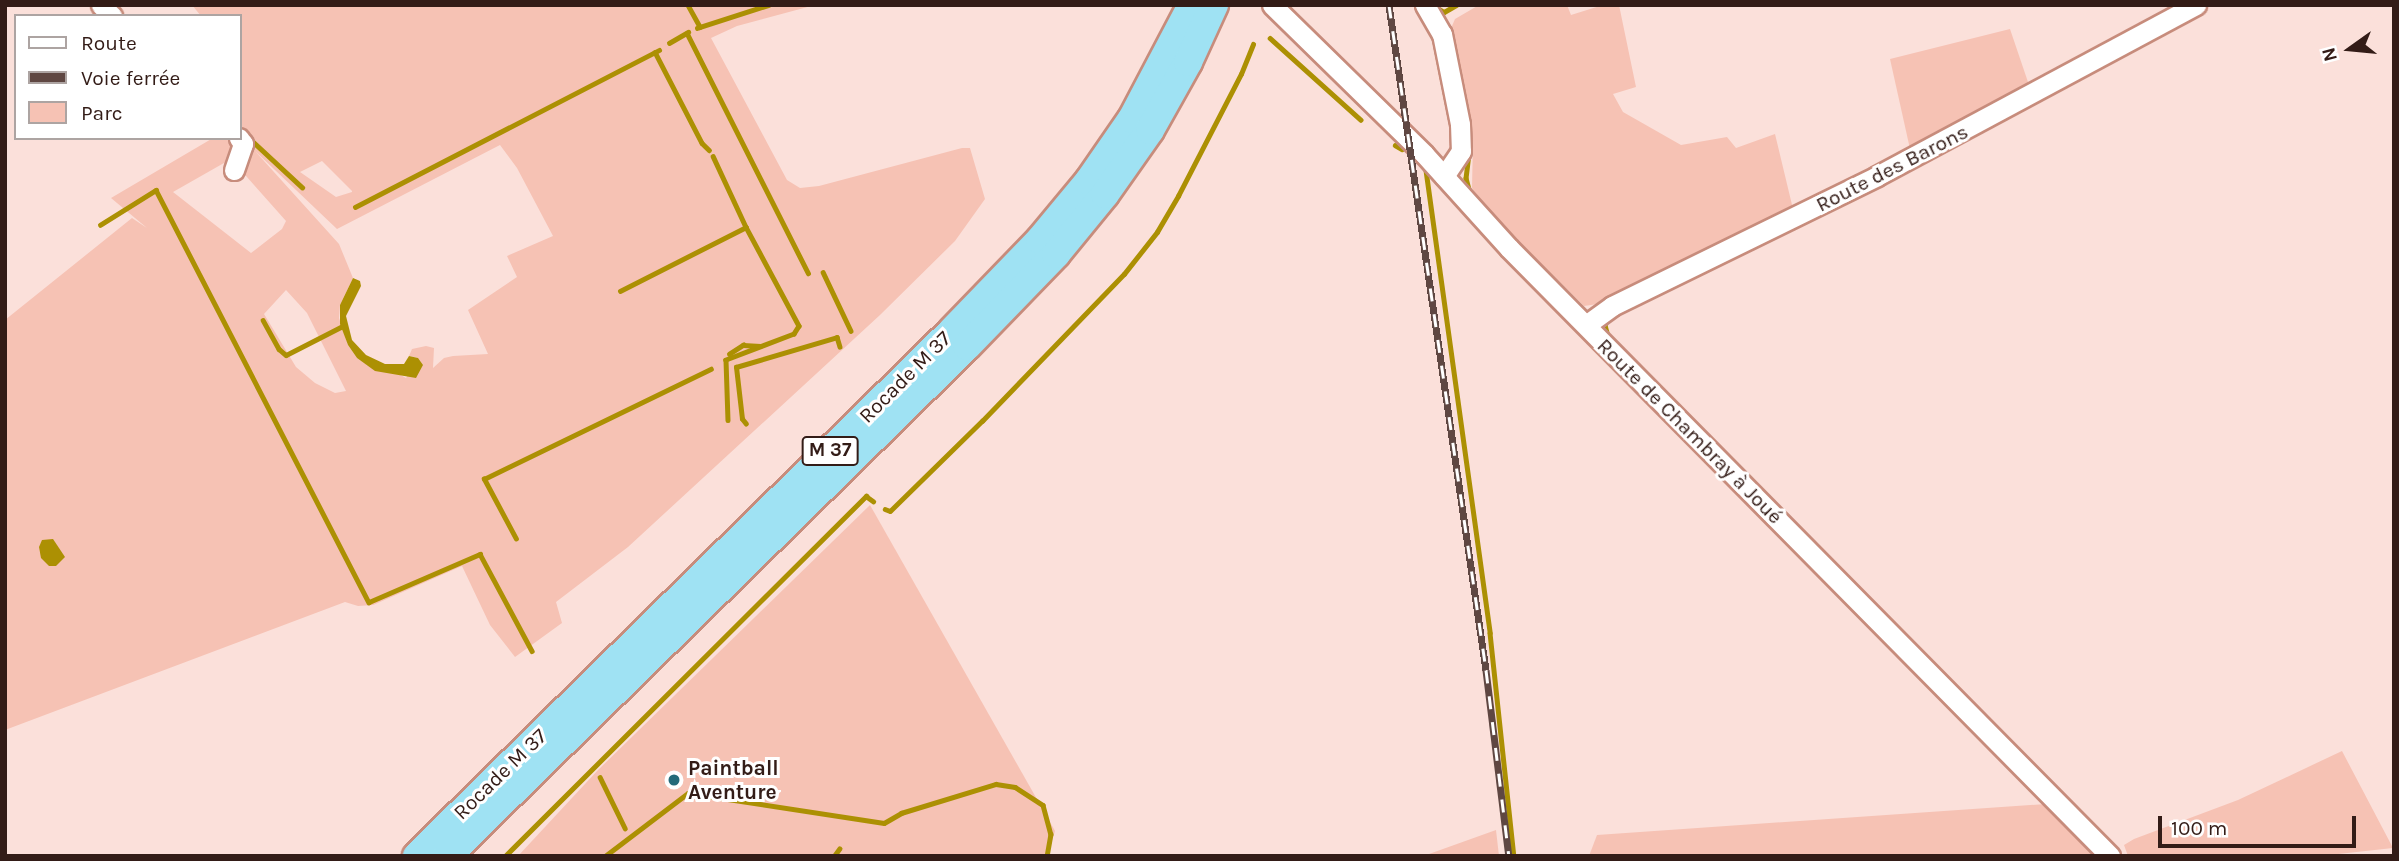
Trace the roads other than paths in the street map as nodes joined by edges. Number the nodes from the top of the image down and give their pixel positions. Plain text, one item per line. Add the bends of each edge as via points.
1 (1192, 5) edge
2 (1214, 5) edge
3 (1272, 5) edge
4 (1425, 5) edge
5 (2196, 5) edge
6 (240, 140) edge
7 (234, 170) dead end
8 (1444, 176) junction
9 (1586, 326) junction
10 (417, 856) edge
11 (447, 856) edge
12 (2110, 856) edge

1 - 10 highway, Rocade M 37 / M 37 via 1158,75 1118,140 1032,249
2 - 11 highway, Rocade M 37 / M 37 via 1150,130 1056,254
3 - 8 street, Route de Chambray à Joué
4 - 8 street via 1446,51 1461,138 1457,160
5 - 9 street, Route des Barons via 1890,170 1612,306
6 - 7 street
8 - 9 street, Route de Chambray à Joué
9 - 12 street, Route de Chambray à Joué

